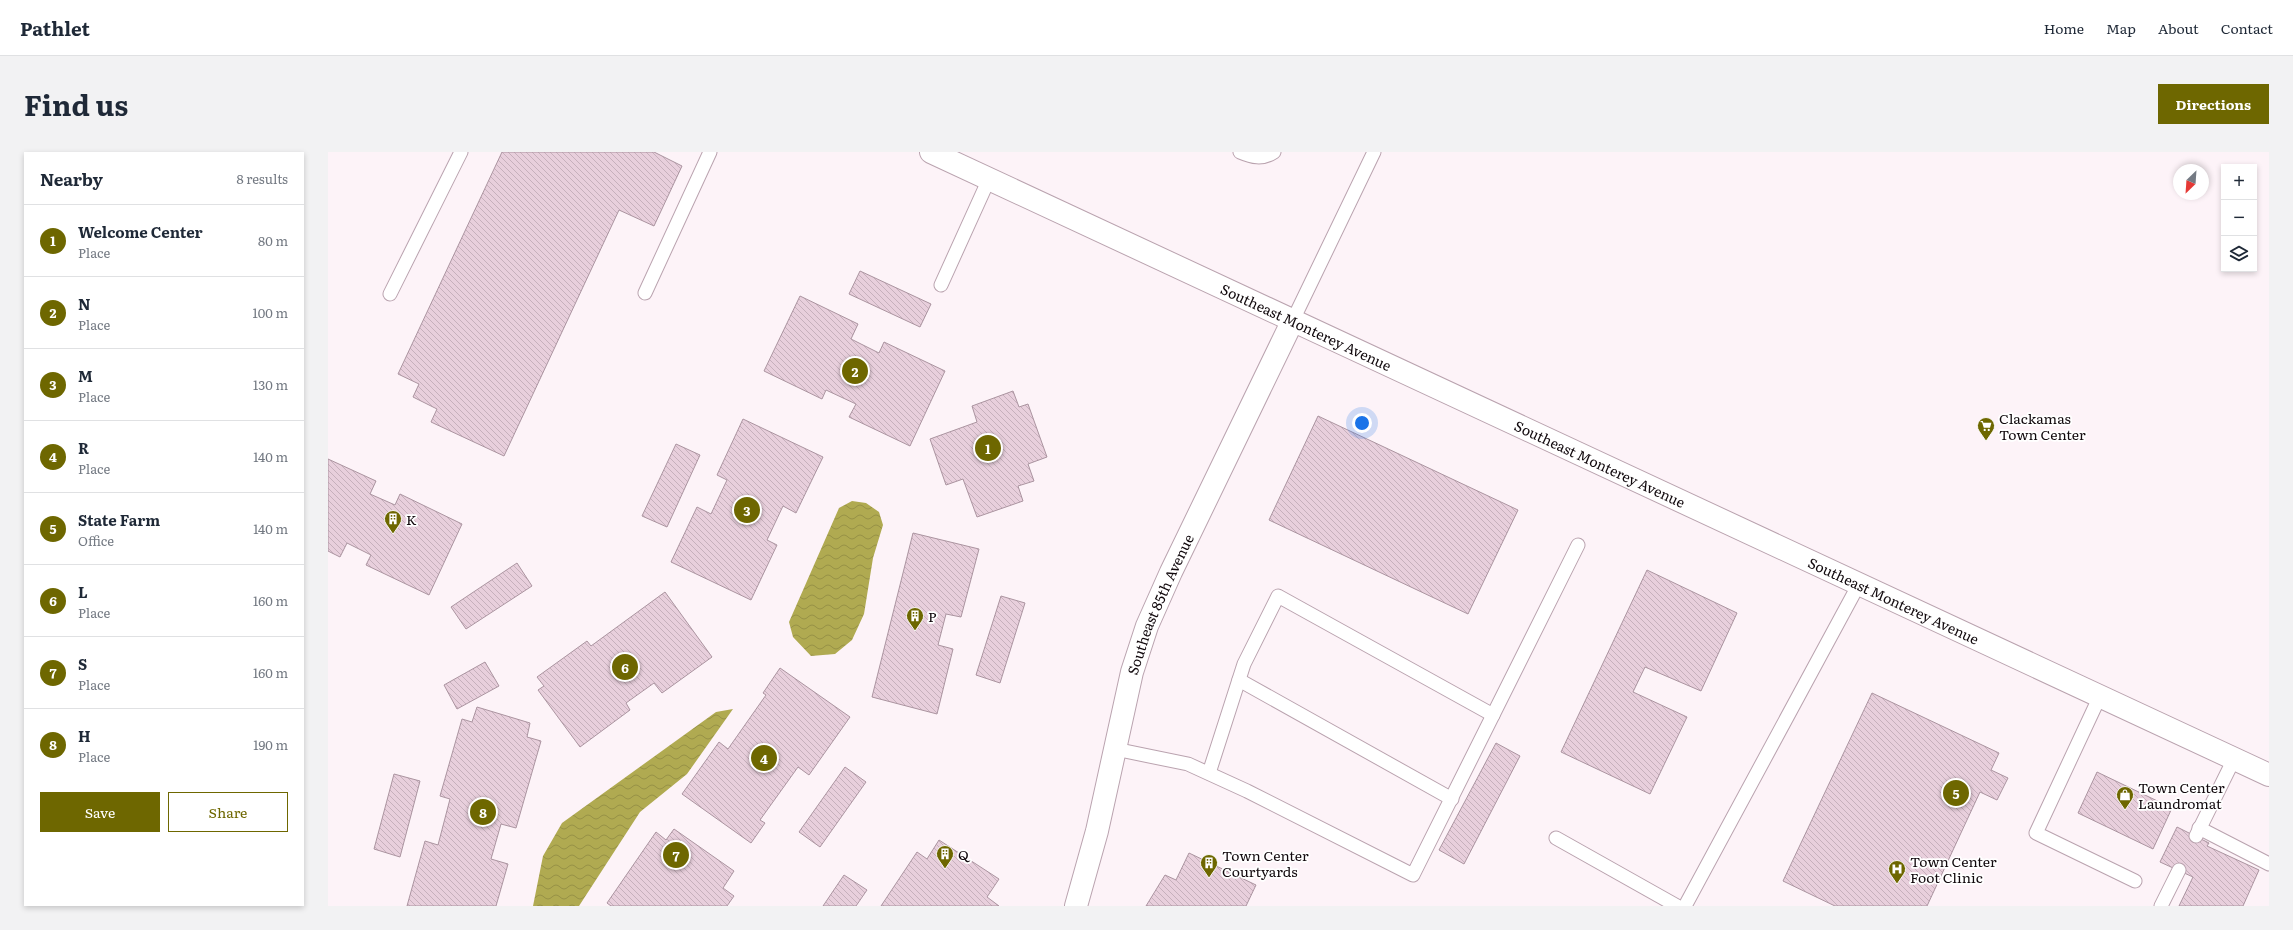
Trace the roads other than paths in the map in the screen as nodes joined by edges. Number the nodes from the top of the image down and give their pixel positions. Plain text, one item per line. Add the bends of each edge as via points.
1 (460, 152) edge
2 (710, 152) edge
3 (932, 152) edge
4 (1240, 152) edge
5 (1274, 152) edge
6 (1374, 152) edge
7 (989, 179) junction
8 (941, 285) dead end
9 (645, 293) dead end
10 (390, 294) dead end
11 (1293, 320) junction
12 (1578, 545) dead end
13 (1859, 584) junction
14 (1239, 680) junction
15 (2100, 696) junction
16 (1493, 716) junction
17 (1115, 749) junction
18 (2234, 759) junction
19 (1209, 773) junction
20 (2269, 775) edge
21 (1452, 799) junction
22 (1556, 838) dead end
23 (2269, 864) edge
24 (2179, 870) dead end
25 (2135, 881) dead end
26 (1076, 906) edge
27 (1677, 906) edge
28 (1685, 906) edge
29 (2161, 906) edge

1 - 10 lane
2 - 9 lane
3 - 7 main road, Southeast Monterey Avenue
4 - 5 lane via 1252,157 1266,157
6 - 11 lane
7 - 8 lane
7 - 11 main road, Southeast Monterey Avenue
11 - 13 main road, Southeast Monterey Avenue
11 - 17 main road, Southeast 85th Avenue via 1156,605 1132,672
12 - 16 lane
13 - 15 main road, Southeast Monterey Avenue
13 - 28 lane
14 - 16 lane via 1244,664 1278,596
14 - 19 lane
14 - 21 lane
15 - 18 main road, Southeast Monterey Avenue
15 - 25 lane via 2036,833
16 - 21 lane
17 - 19 lane via 1188,764
17 - 26 main road, Southeast 85th Avenue via 1095,838
18 - 20 main road, Southeast Monterey Avenue
18 - 23 lane via 2198,832
19 - 21 lane via 1413,875
22 - 27 lane
24 - 29 lane

